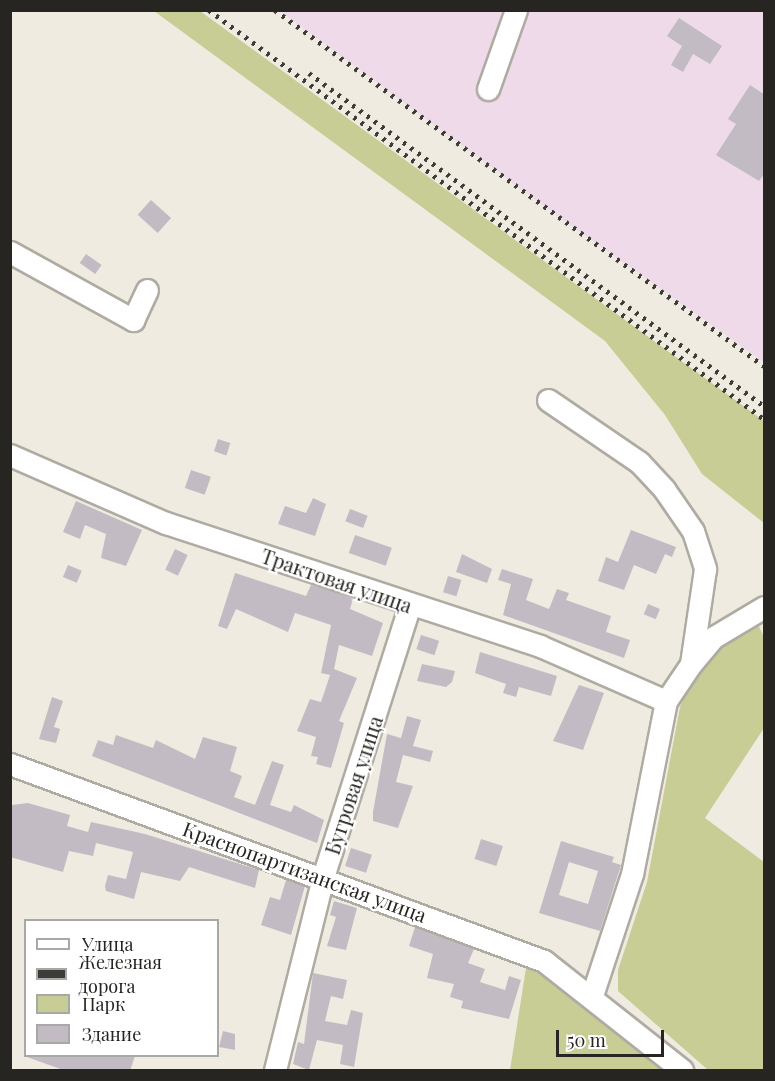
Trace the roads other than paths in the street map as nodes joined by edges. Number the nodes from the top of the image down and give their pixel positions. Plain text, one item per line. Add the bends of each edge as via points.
1 (516, 10) edge
2 (488, 89) dead end
3 (10, 252) edge
4 (147, 290) dead end
5 (548, 400) dead end
6 (10, 455) edge
7 (410, 605) junction
8 (765, 607) edge
9 (691, 664) junction
10 (666, 701) junction
11 (10, 764) edge
12 (323, 877) junction
13 (592, 996) junction
14 (275, 1071) edge
15 (682, 1071) edge

1 - 2 street
3 - 4 street via 133,320
5 - 9 street via 639,462 693,531 705,569
6 - 7 street, Трактовая улица via 166,523
7 - 10 street, Трактовая улица via 540,646
7 - 12 street, Бугровая улица
8 - 9 street via 714,637
9 - 10 street
10 - 13 street via 632,874
11 - 12 street, Краснопартизанская улица
12 - 13 street, Краснопартизанская улица via 544,961
12 - 14 street, Бугровая улица
13 - 15 street, Краснопартизанская улица

